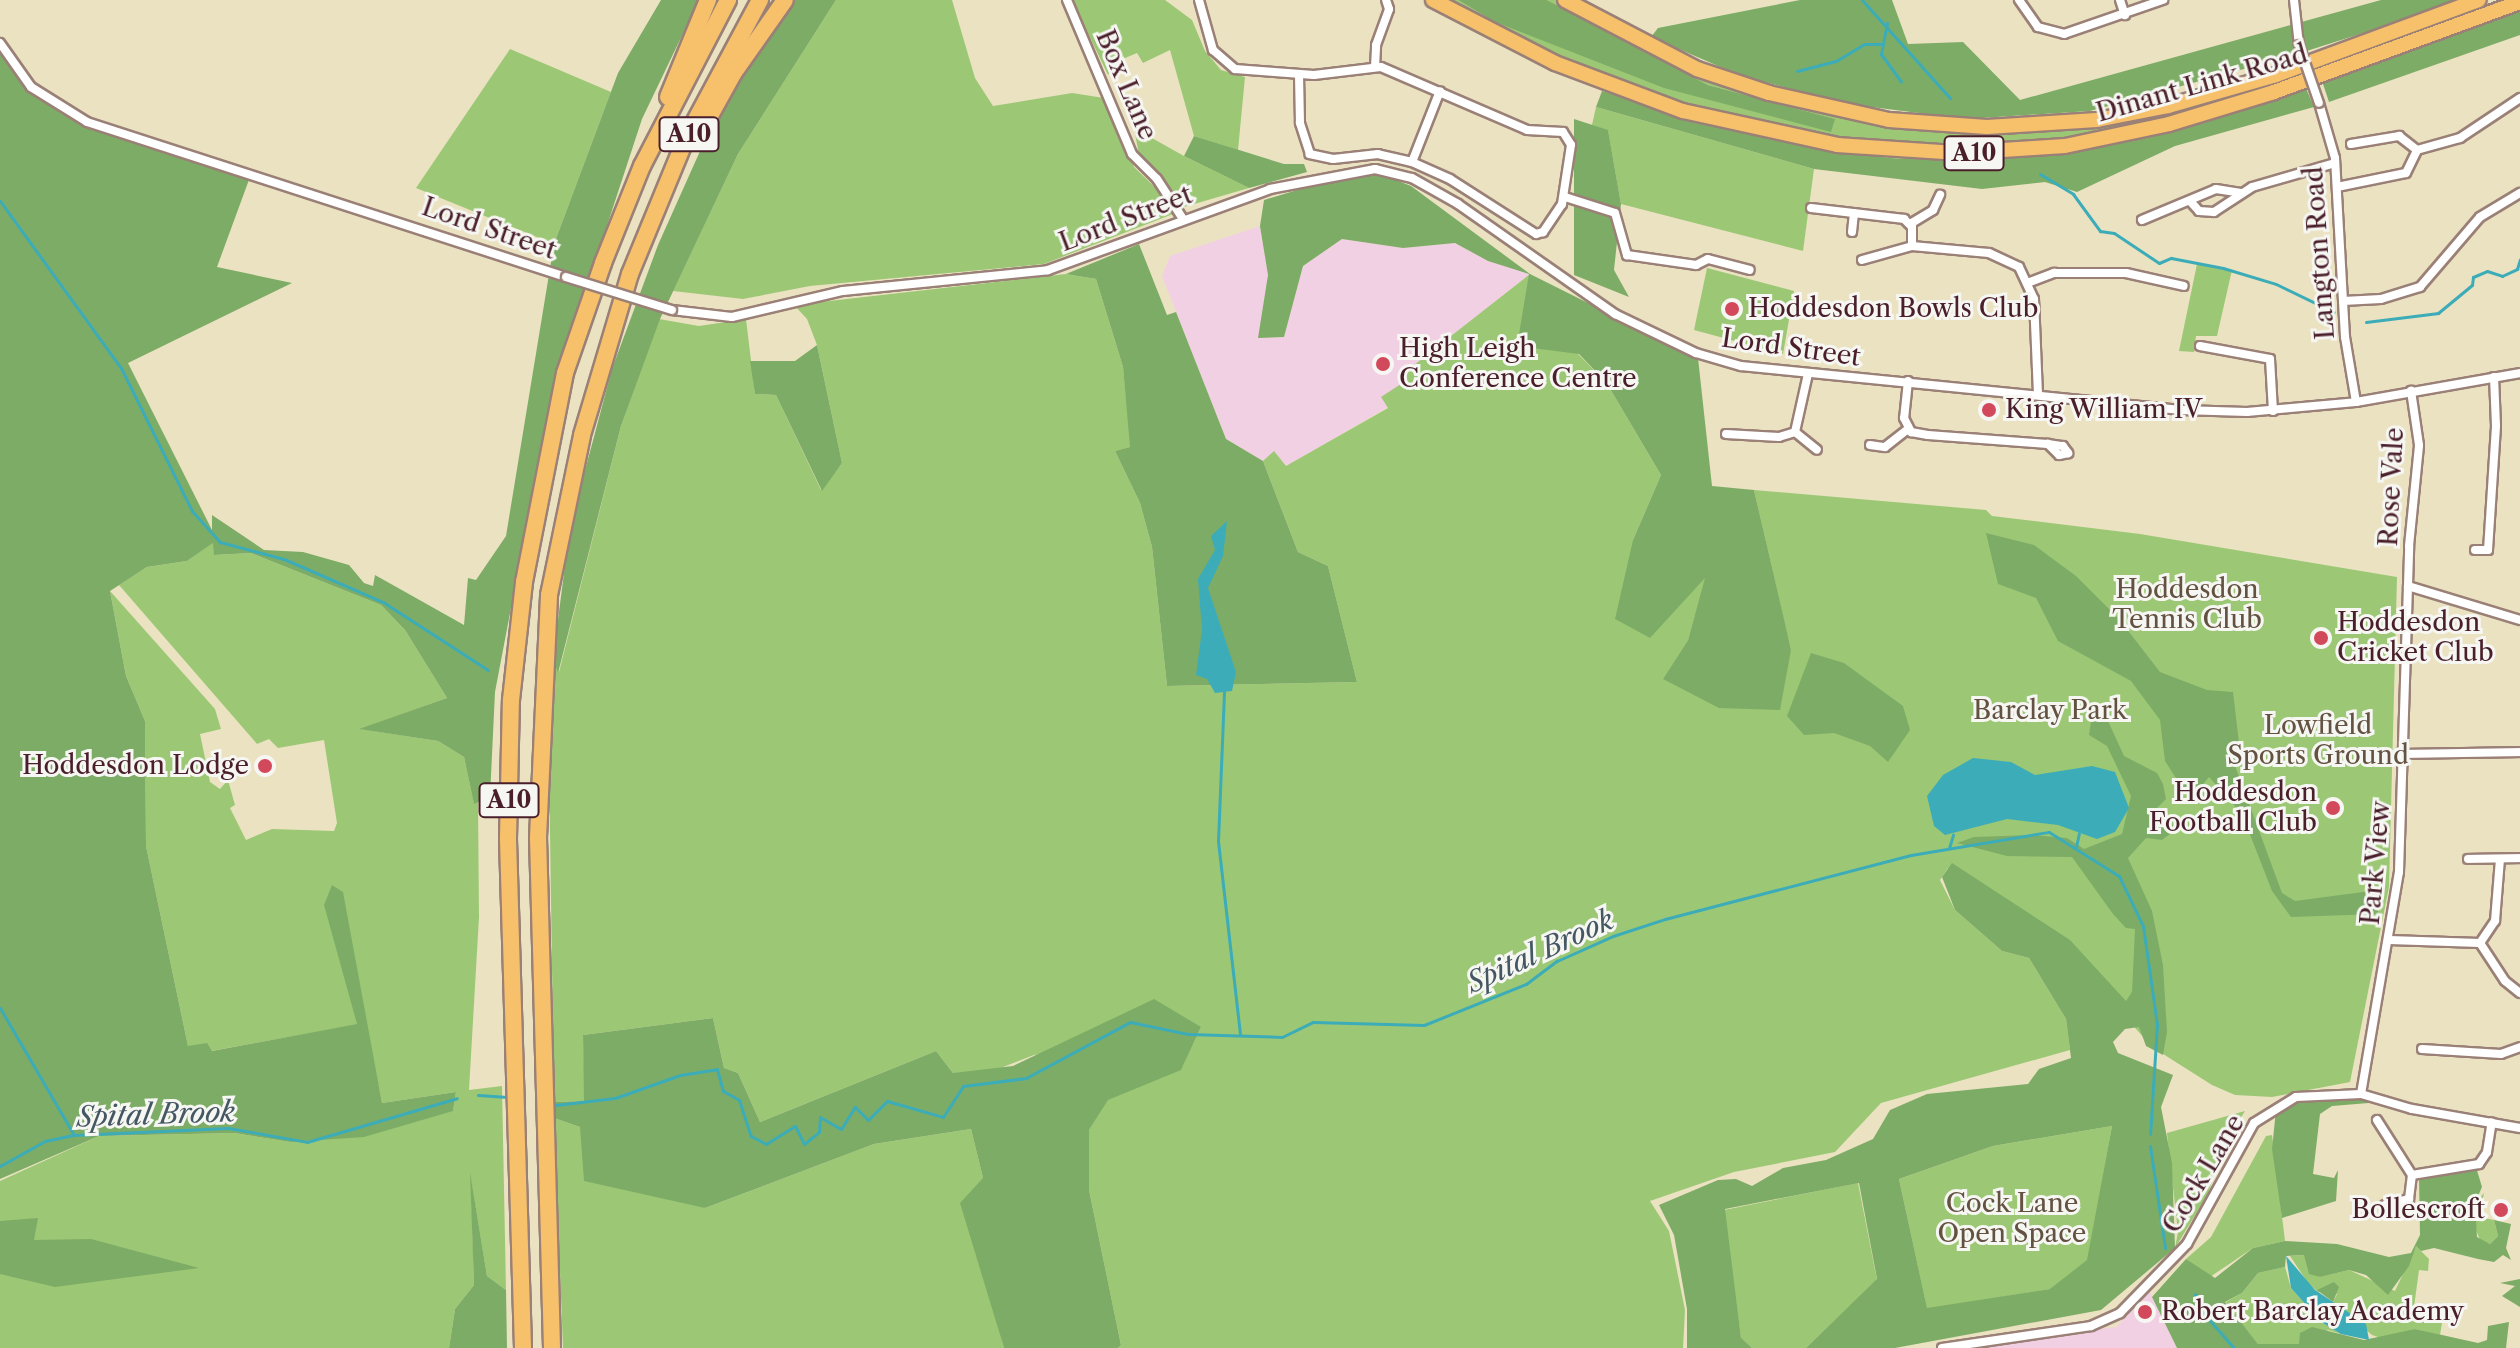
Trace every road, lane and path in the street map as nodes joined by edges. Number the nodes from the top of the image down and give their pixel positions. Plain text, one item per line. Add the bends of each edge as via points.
1 (708, 0) edge
2 (728, 0) edge
3 (760, 0) edge
4 (785, 0) edge
5 (1067, 0) edge
6 (1199, 0) edge
7 (1386, 0) edge
8 (1433, 0) edge
9 (1565, 0) edge
10 (2019, 0) edge
11 (2120, 0) edge
12 (2163, 0) edge
13 (2294, 0) edge
14 (2479, 0) edge
15 (2520, 2) edge
16 (2125, 15) junction
17 (0, 43) edge
18 (1375, 67) junction
19 (1299, 74) junction
20 (1440, 91) junction
21 (2520, 98) edge
22 (2417, 150) junction
23 (2360, 154) dead end
24 (1412, 162) junction
25 (2335, 163) junction
26 (642, 166) junction
27 (2337, 187) junction
28 (2241, 193) junction
29 (2520, 193) edge
30 (1940, 195) dead end
31 (1565, 197) junction
32 (2190, 201) junction
33 (1811, 208) dead end
34 (1854, 213) junction
35 (1183, 219) junction
36 (2142, 220) dead end
37 (1910, 224) junction
38 (1852, 232) dead end
39 (1912, 246) junction
40 (1862, 260) dead end
41 (1750, 270) dead end
42 (630, 274) junction
43 (2030, 282) junction
44 (2184, 286) dead end
45 (2343, 301) junction
46 (2200, 346) dead end
47 (2520, 373) edge
48 (1808, 374) junction
49 (2494, 377) junction
50 (1908, 381) junction
51 (2411, 391) junction
52 (2038, 394) junction
53 (2356, 402) junction
54 (2273, 411) junction
55 (1908, 429) junction
56 (1795, 432) junction
57 (1726, 434) dead end
58 (2048, 444) dead end
59 (1870, 445) dead end
60 (1817, 450) dead end
61 (2475, 550) dead end
62 (2408, 586) junction
63 (2520, 620) edge
64 (2520, 752) edge
65 (2405, 754) junction
66 (2520, 858) edge
67 (2468, 859) dead end
68 (2500, 859) junction
69 (2389, 940) junction
70 (2480, 943) junction
71 (2520, 993) edge
72 (2520, 1047) edge
73 (2422, 1049) dead end
74 (2361, 1094) junction
75 (2377, 1120) dead end
76 (2492, 1122) junction
77 (2520, 1128) edge
78 (2412, 1175) junction
79 (2385, 1205) dead end
80 (523, 1348) edge
81 (552, 1348) edge
82 (1942, 1348) edge

1 - 26 highway
2 - 26 highway, A10
3 - 42 highway, A10 via 686,138
4 - 42 highway via 733,74
5 - 35 street, Box Lane via 1132,154 1157,179
6 - 19 street via 1213,50 1226,64
7 - 18 street via 1389,9 1376,45
8 - 15 main road, Dinant Link Road / A10 via 1555,63 1683,111 1837,145 1942,153 2065,146 2169,124 2274,92
9 - 14 main road, Dinant Link Road / A10 via 1697,69 1769,93 1889,120 1987,127 2097,120 2168,106 2276,75
10 - 16 street via 2035,24 2057,34
11 - 16 street
12 - 16 street
13 - 25 street, Langton Road, bridge via 2299,45
17 - 35 street, Lord Street, bridge via 31,87 87,122 672,310 732,317 843,291 1048,270
18 - 19 street
18 - 20 street
19 - 24 street via 1300,123 1310,154 1333,159 1378,154
20 - 24 street
20 - 31 street via 1527,130 1566,134 1571,145
21 - 22 street via 2460,138
22 - 23 street via 2399,136 2354,143
22 - 27 street via 2406,173
24 - 31 street via 1450,179 1536,234 1543,232
25 - 27 street, Langton Road
25 - 28 street via 2293,172
26 - 80 highway, A10 via 565,373 524,582 511,700 508,839
27 - 45 street, Langton Road
28 - 32 street via 2222,188
28 - 32 street via 2214,212 2199,211
29 - 45 street via 2480,217 2420,287 2381,299
30 - 37 street via 1933,210
31 - 41 street via 1615,213 1627,255 1696,265 1708,259
32 - 36 street
33 - 34 street
34 - 37 street
34 - 38 street
35 - 48 street, Lord Street via 1314,177 1391,171 1458,204 1587,297 1648,332 1717,360
37 - 39 street
39 - 40 street
39 - 43 street via 1998,256 2019,267
42 - 81 highway, A10 via 576,462 549,595 543,657 538,838
43 - 44 street via 2054,273 2126,273
43 - 52 street
45 - 53 street, Langton Road
46 - 54 street via 2270,359
47 - 49 street, Lord Street
48 - 50 street, Lord Street
48 - 56 street
49 - 51 street, Lord Street
49 - 61 street via 2488,550
50 - 52 street, Lord Street
50 - 55 street
51 - 53 street, Lord Street
51 - 62 street, Rose Vale via 2419,445
52 - 54 street, Lord Street via 2181,410
53 - 54 street, Lord Street
55 - 58 street
55 - 59 street via 1885,447
56 - 57 street via 1779,437
56 - 60 street
62 - 63 street
62 - 65 street, Park View
64 - 65 street
65 - 69 street, Park View
66 - 68 street
67 - 68 street
68 - 70 street via 2495,921
69 - 70 street
69 - 74 street, Park View
70 - 71 street via 2505,981
72 - 73 street via 2501,1054
74 - 76 street, Cock Lane
74 - 82 street, Cock Lane via 2296,1097 2254,1123 2187,1244 2107,1321 2005,1342
75 - 78 street
76 - 77 street, Cock Lane
76 - 78 street via 2487,1152 2479,1164
78 - 79 street via 2409,1199

